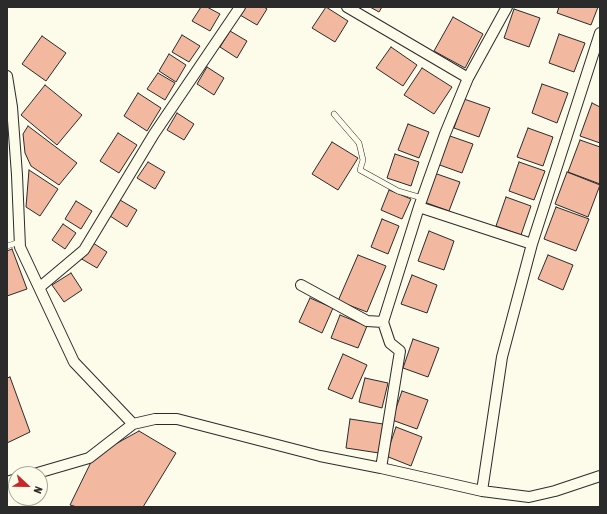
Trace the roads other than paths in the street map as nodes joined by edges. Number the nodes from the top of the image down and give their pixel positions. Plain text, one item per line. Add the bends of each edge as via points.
1 (240, 7) edge
2 (346, 7) edge
3 (507, 7) edge
4 (600, 35) edge
5 (7, 76) edge
6 (468, 78) junction
7 (334, 114) dead end
8 (420, 203) junction
9 (20, 242) junction
10 (532, 244) junction
11 (7, 246) edge
12 (301, 284) dead end
13 (40, 288) junction
14 (383, 322) junction
15 (133, 424) junction
16 (382, 468) junction
17 (48, 470) edge
18 (600, 476) edge
19 (482, 491) junction

1 - 13 street via 154,134 84,250
2 - 6 street
3 - 6 street
4 - 10 street
5 - 9 street via 18,176
6 - 8 street
7 - 8 lane via 358,143 363,160 360,170
8 - 10 street
8 - 14 street
9 - 11 lane
9 - 13 street
10 - 19 street via 502,357
12 - 14 street via 368,321
13 - 15 street via 74,362
14 - 16 street via 390,343 400,351
15 - 16 street via 155,419 177,419 320,456
15 - 17 street via 88,458
16 - 19 street
18 - 19 street via 529,497

